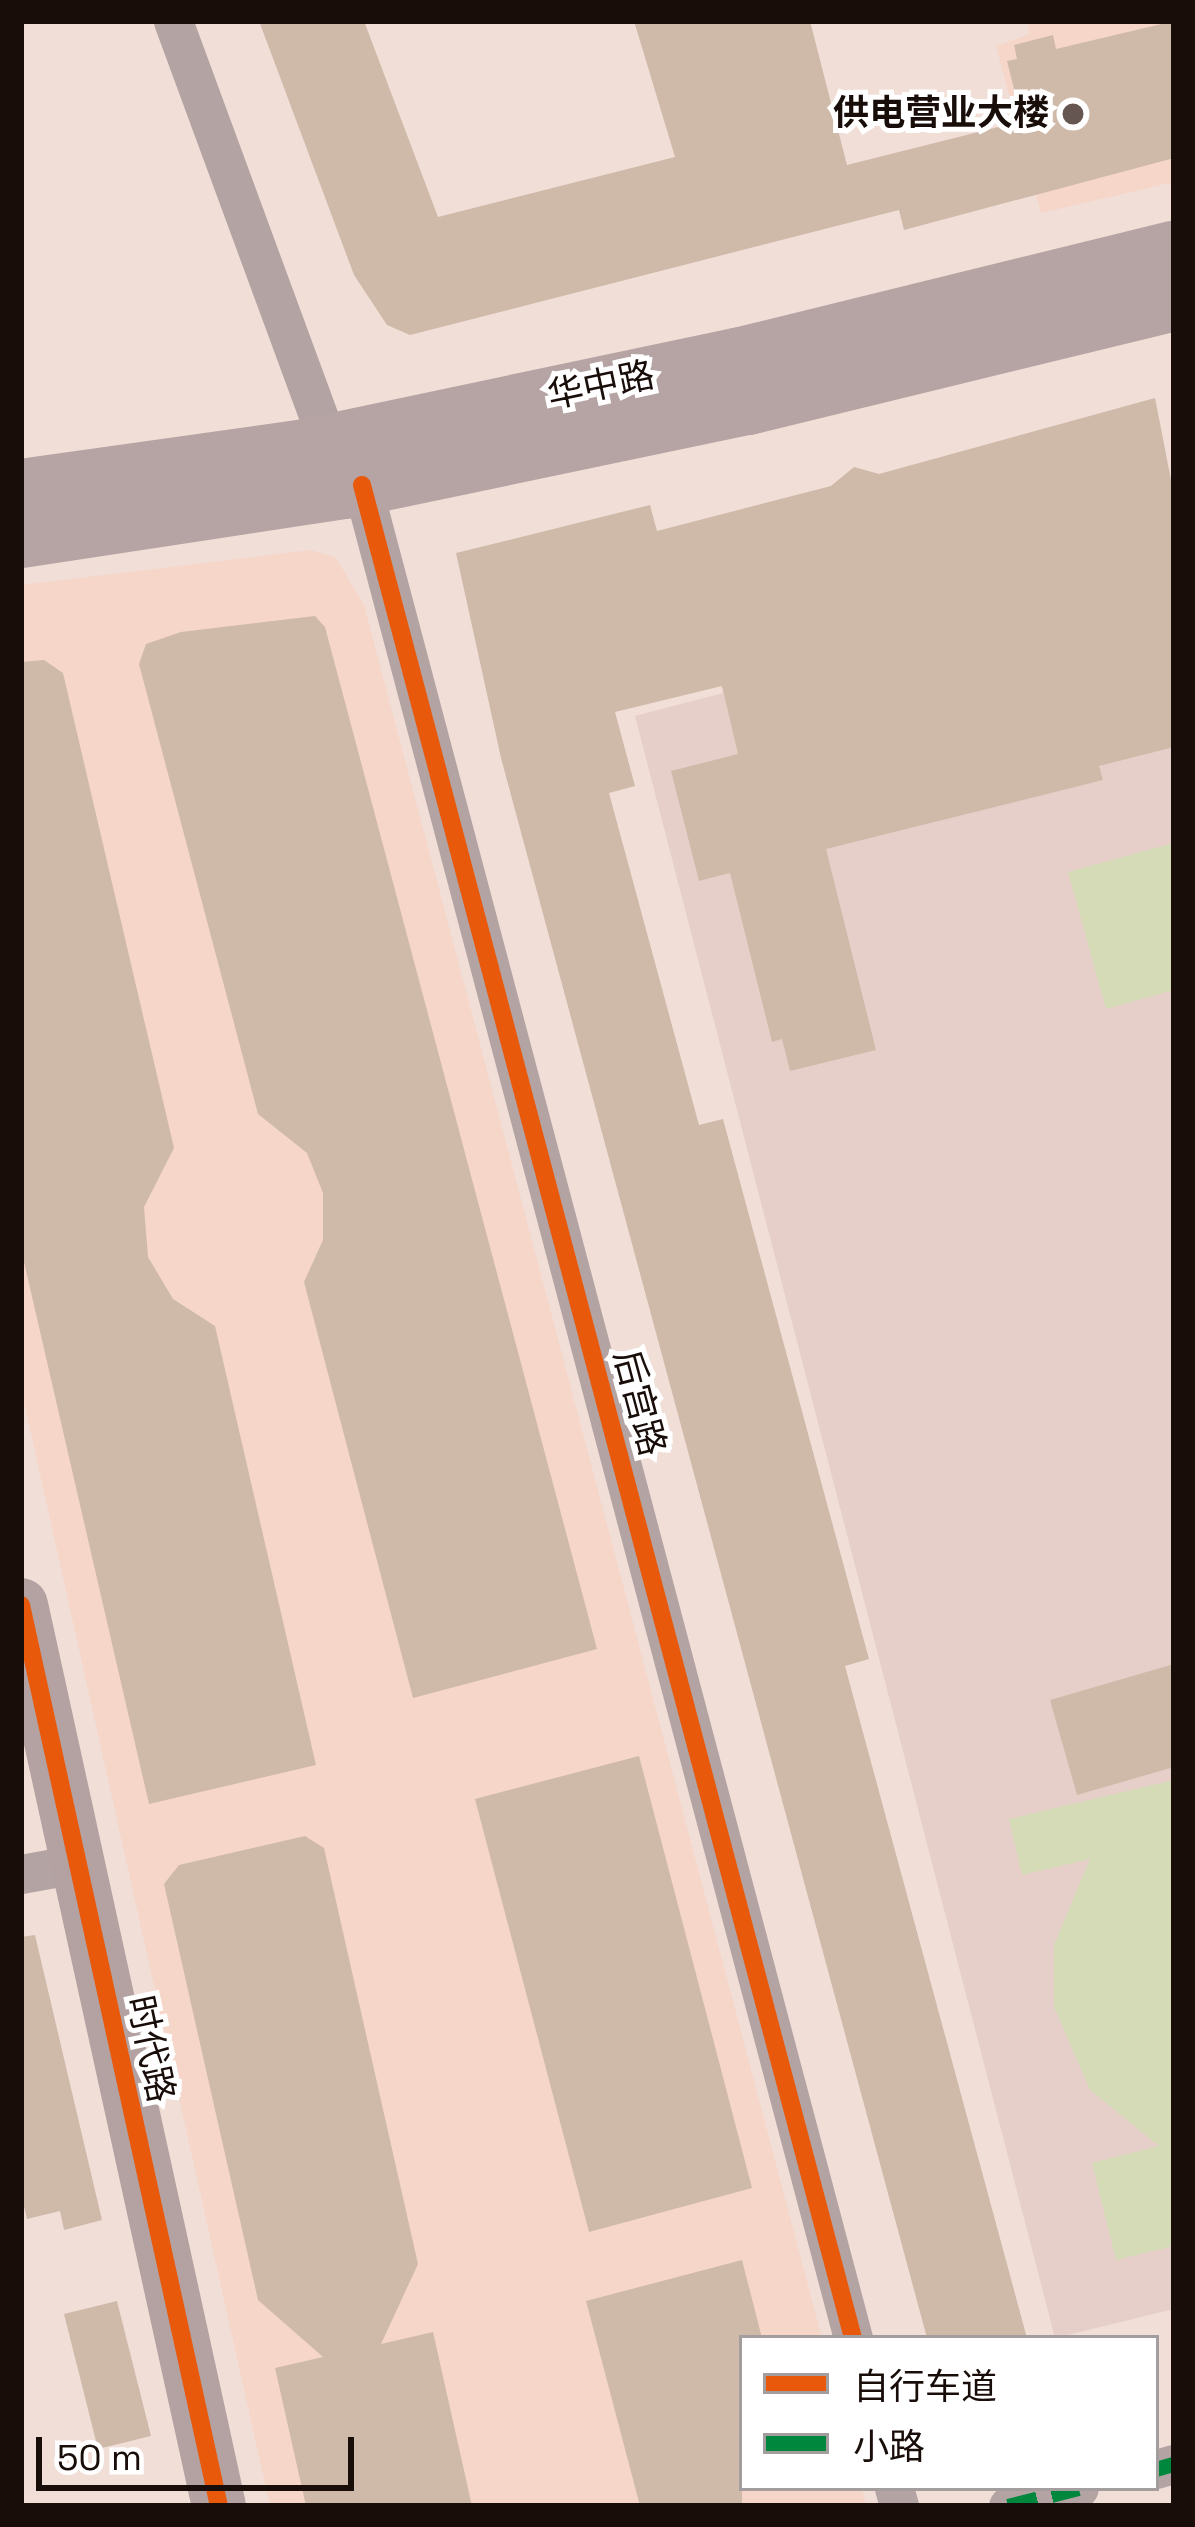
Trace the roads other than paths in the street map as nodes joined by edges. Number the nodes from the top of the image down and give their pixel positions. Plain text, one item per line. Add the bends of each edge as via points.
1 (173, 21) edge
2 (1174, 251) edge
3 (1174, 301) edge
4 (345, 473) junction
5 (21, 490) edge
6 (21, 538) edge
7 (21, 1605) edge
8 (76, 1864) junction
9 (21, 1874) edge
10 (852, 2335) edge
11 (1067, 2491) edge
12 (219, 2506) edge
13 (1008, 2506) edge

1 - 4 street, 后宫路
2 - 4 main road, 华中路 via 737,358
3 - 4 main road, 华中路 via 748,405
4 - 5 main road, 华中路
4 - 6 main road, 华中路
4 - 10 street, 后宫路
7 - 8 street, 时代路
8 - 9 street
8 - 12 street, 时代路
11 - 13 street

